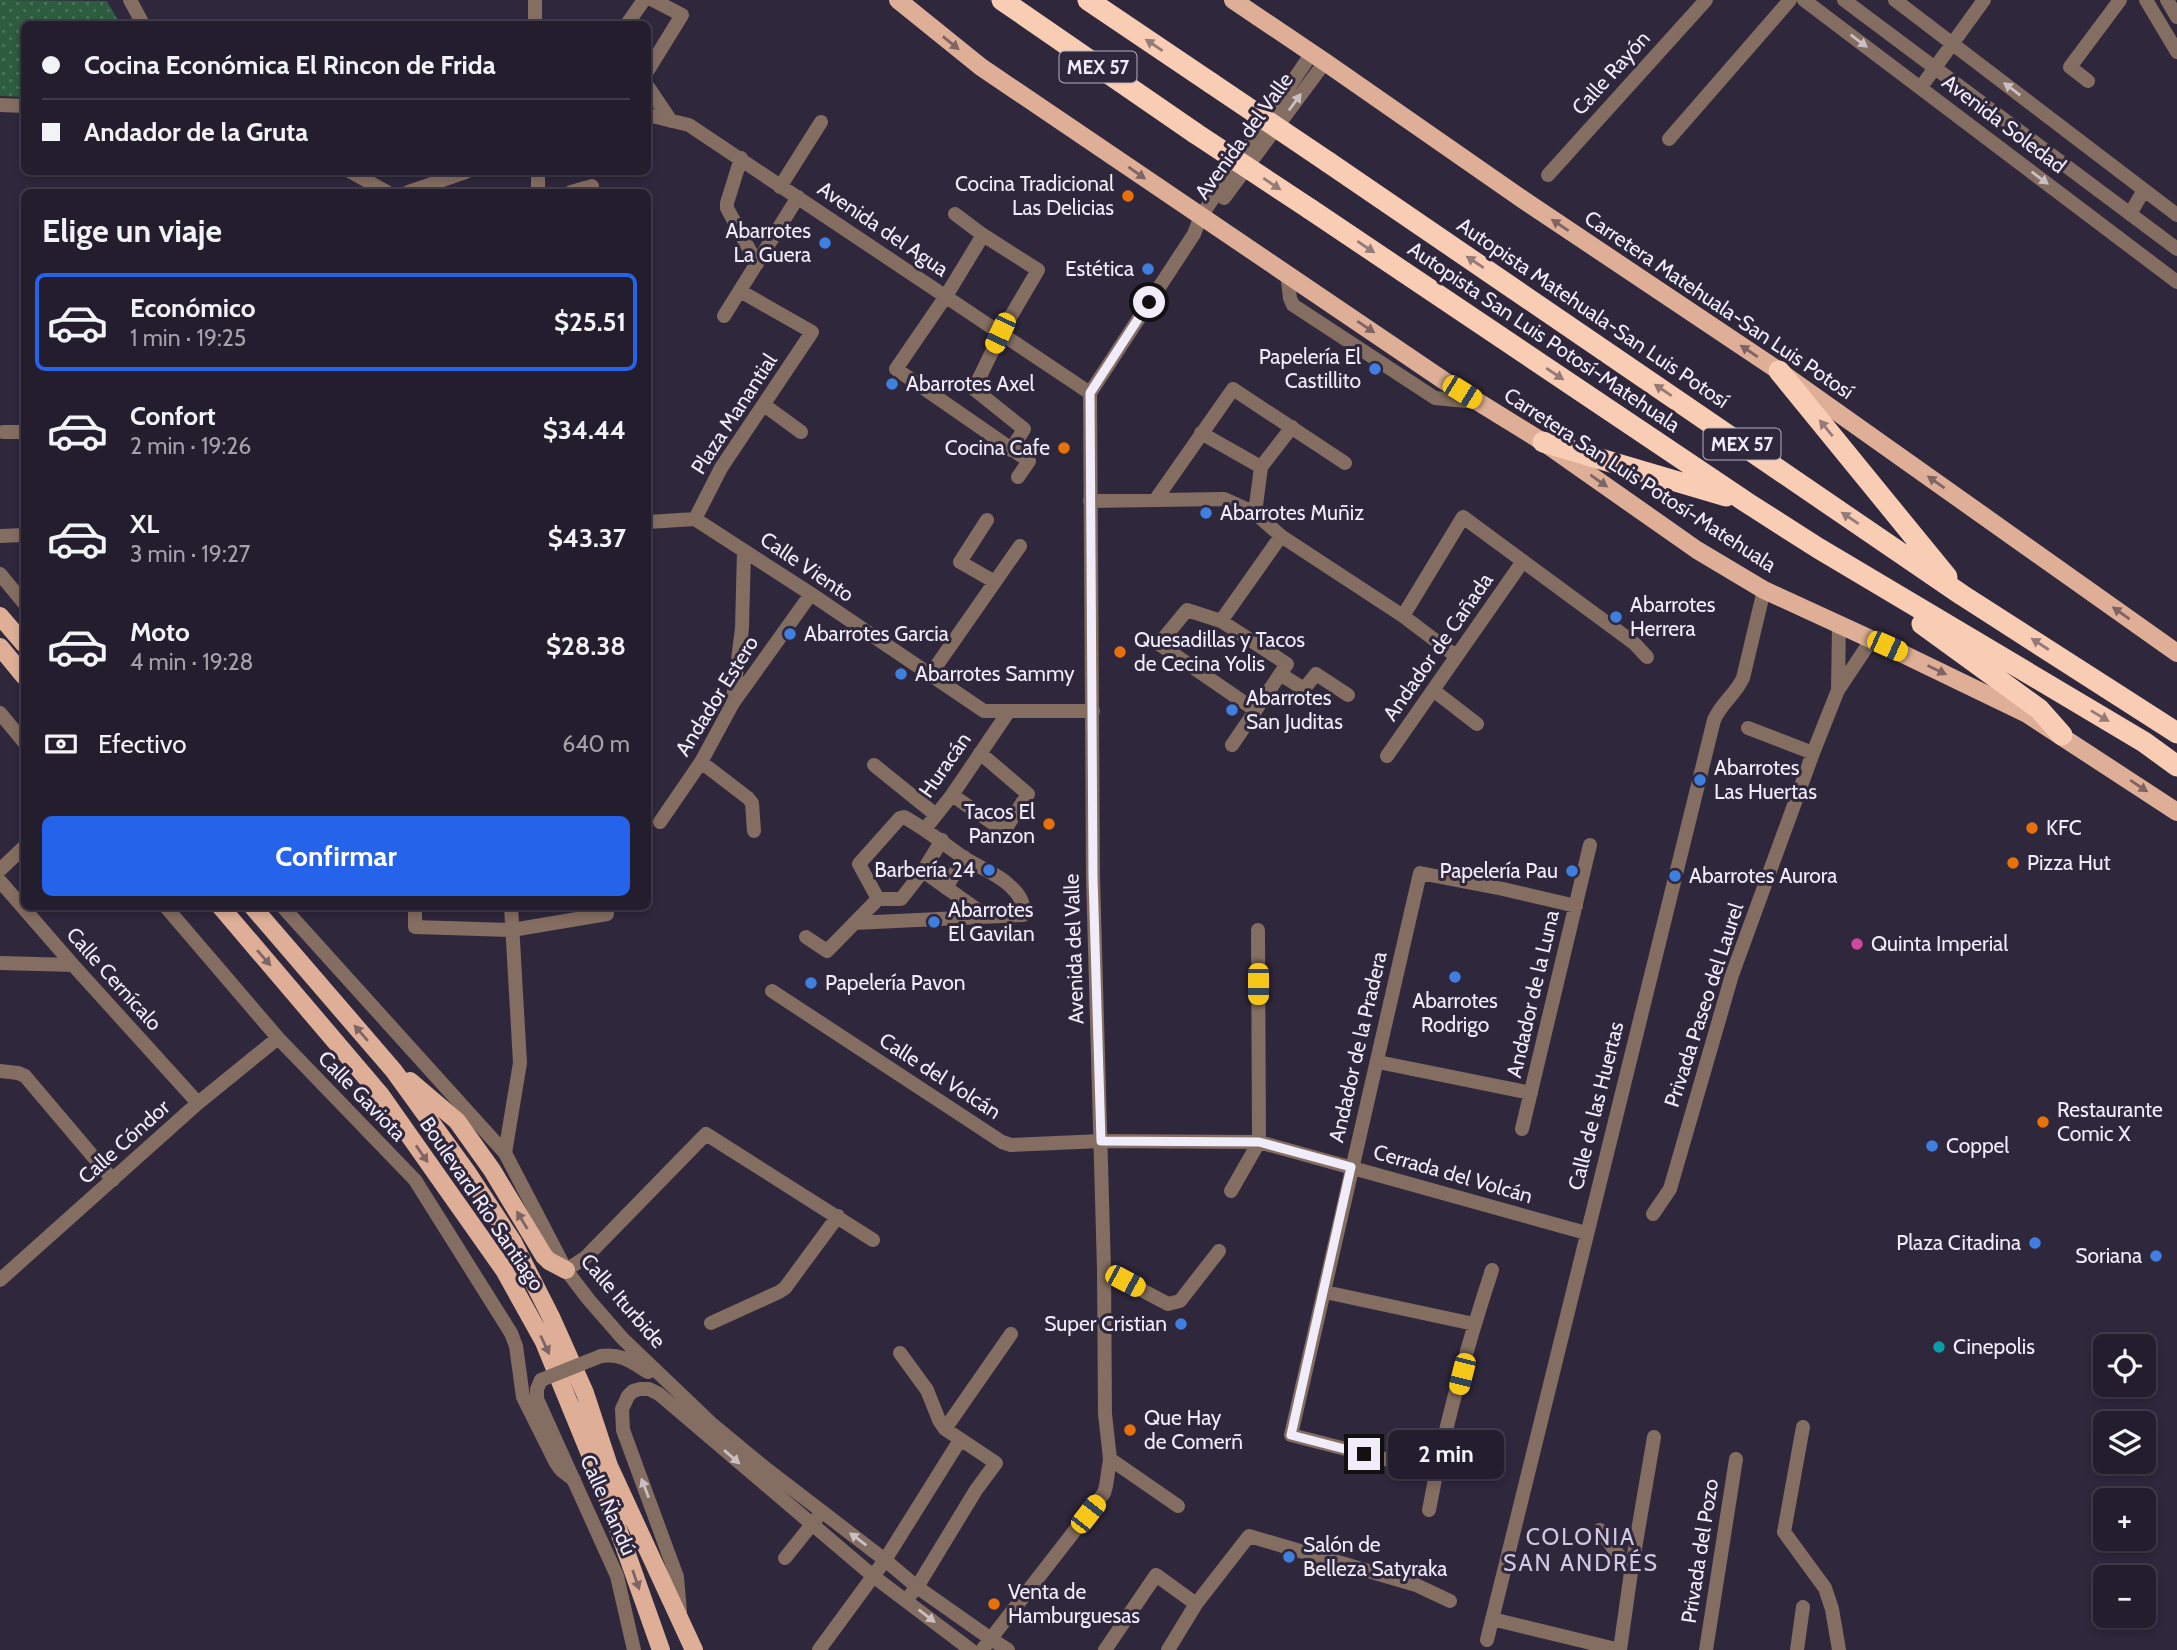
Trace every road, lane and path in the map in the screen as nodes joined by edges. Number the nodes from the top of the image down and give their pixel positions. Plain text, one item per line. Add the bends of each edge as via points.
1 (131, 0) edge
2 (535, 0) edge
3 (644, 0) edge
4 (653, 0) edge
5 (898, 0) edge
6 (1002, 0) edge
7 (1088, 0) edge
8 (1233, 0) edge
9 (1706, 0) edge
10 (1790, 0) edge
11 (1804, 0) edge
12 (1844, 0) edge
13 (1895, 0) edge
14 (1984, 0) edge
15 (2120, 0) edge
16 (2146, 0) edge
17 (2167, 0) edge
18 (2177, 17) edge
19 (142, 21) edge
20 (535, 21) edge
21 (629, 21) edge
22 (1952, 43) junction
23 (2177, 52) edge
24 (1318, 58) junction
25 (651, 65) edge
26 (1934, 68) junction
27 (2088, 80) dead end
28 (1921, 86) junction
29 (651, 92) edge
30 (0, 105) edge
31 (21, 106) edge
32 (651, 116) edge
33 (671, 121) junction
34 (821, 122) dead end
35 (1669, 139) dead end
36 (741, 158) junction
37 (356, 175) edge
38 (457, 175) edge
39 (1548, 175) dead end
40 (780, 187) junction
41 (382, 189) edge
42 (417, 189) edge
43 (2144, 190) junction
44 (798, 197) junction
45 (955, 214) dead end
46 (2130, 214) junction
47 (2177, 215) edge
48 (1204, 219) junction
49 (984, 235) junction
50 (2177, 249) edge
51 (757, 264) junction
52 (2177, 282) edge
53 (740, 291) junction
54 (946, 296) junction
55 (724, 316) dead end
56 (1000, 333) junction
57 (1779, 371) junction
58 (1090, 393) junction
59 (764, 405) junction
60 (1292, 427) junction
61 (3, 432) dead end
62 (21, 432) edge
63 (802, 432) dead end
64 (1200, 433) junction
65 (1543, 442) junction
66 (1011, 450) junction
67 (1345, 463) dead end
68 (1261, 467) junction
69 (1018, 477) dead end
70 (1156, 499) junction
71 (1090, 501) junction
72 (1746, 502) junction
73 (1255, 513) junction
74 (695, 519) junction
75 (987, 520) dead end
76 (651, 522) edge
77 (21, 535) edge
78 (0, 536) edge
79 (1280, 536) junction
80 (1020, 546) dead end
81 (1818, 548) junction
82 (744, 551) junction
83 (1523, 561) junction
84 (0, 574) edge
85 (995, 582) junction
86 (1764, 590) junction
87 (811, 594) junction
88 (1962, 595) junction
89 (21, 599) edge
90 (0, 616) edge
91 (1403, 616) junction
92 (1221, 621) junction
93 (1839, 624) junction
94 (1872, 639) junction
95 (21, 640) edge
96 (0, 647) edge
97 (2177, 653) edge
98 (1456, 656) junction
99 (1647, 657) dead end
100 (21, 672) edge
101 (1280, 674) junction
102 (930, 676) junction
103 (1433, 690) junction
104 (1838, 690) junction
105 (1348, 695) dead end
106 (733, 703) junction
107 (1255, 710) junction
108 (1009, 711) junction
109 (1093, 711) junction
110 (0, 713) edge
111 (1477, 724) dead end
112 (1748, 728) dead end
113 (2177, 733) edge
114 (2062, 735) junction
115 (21, 738) edge
116 (1232, 745) dead end
117 (980, 753) junction
118 (1813, 753) junction
119 (1387, 757) dead end
120 (701, 762) junction
121 (874, 765) dead end
122 (2177, 765) edge
123 (952, 795) junction
124 (2177, 812) edge
125 (936, 815) junction
126 (660, 822) dead end
127 (925, 829) junction
128 (754, 831) dead end
129 (942, 840) junction
130 (1590, 845) dead end
131 (21, 850) edge
132 (964, 857) junction
133 (0, 870) edge
134 (923, 871) junction
135 (1420, 873) joint
136 (0, 881) edge
137 (946, 888) junction
138 (877, 899) junction
139 (21, 906) edge
140 (1576, 906) junction
141 (25, 910) edge
142 (168, 910) edge
143 (222, 910) edge
144 (254, 910) edge
145 (286, 910) edge
146 (415, 910) edge
147 (511, 910) edge
148 (607, 910) edge
149 (986, 916) junction
150 (854, 923) junction
151 (512, 930) junction
152 (1258, 930) dead end
153 (806, 937) dead end
154 (0, 963) edge
155 (72, 965) junction
156 (772, 991) dead end
157 (278, 1038) junction
158 (1378, 1062) junction
159 (0, 1070) edge
160 (394, 1071) junction
161 (1531, 1093) junction
162 (198, 1103) junction
163 (1522, 1129) dead end
164 (1101, 1141) junction
165 (1259, 1142) junction
166 (505, 1153) junction
167 (1351, 1167) junction
168 (113, 1180) junction
169 (1231, 1191) dead end
170 (1653, 1214) dead end
171 (838, 1216) junction
172 (1586, 1233) junction
173 (873, 1240) dead end
174 (1219, 1251) dead end
175 (1104, 1269) junction
176 (566, 1270) junction
177 (1492, 1270) dead end
178 (0, 1280) edge
179 (1325, 1292) junction
180 (711, 1323) dead end
181 (1474, 1324) junction
182 (1011, 1334) dead end
183 (900, 1353) dead end
184 (665, 1380) junction
185 (675, 1397) junction
186 (1803, 1427) dead end
187 (945, 1429) junction
188 (1654, 1437) dead end
189 (960, 1440) junction
190 (1110, 1459) junction
191 (1736, 1459) dead end
192 (1436, 1472) junction
193 (574, 1480) junction
194 (1178, 1506) dead end
195 (1429, 1510) dead end
196 (821, 1513) junction
197 (812, 1525) junction
198 (1600, 1530) dead end
199 (785, 1558) dead end
200 (885, 1560) junction
201 (1631, 1572) junction
202 (873, 1576) junction
203 (917, 1587) junction
204 (906, 1600) junction
205 (1450, 1601) dead end
206 (1196, 1604) junction
207 (1803, 1607) dead end
208 (1492, 1619) junction
209 (681, 1624) junction
210 (1487, 1640) dead end
211 (986, 1644) edge
212 (634, 1650) edge
213 (661, 1650) edge
214 (694, 1650) edge
215 (819, 1650) edge
216 (971, 1650) edge
217 (1008, 1650) edge
218 (1105, 1650) edge
219 (1168, 1650) edge
220 (1620, 1650) edge
221 (1706, 1650) edge
222 (1797, 1650) edge
223 (1839, 1650) edge

1 - 19 street
2 - 20 street
3 - 21 street
4 - 25 street via 682,15
5 -> 48 main road, Carretera San Luis Potosí-Matehuala via 981,67
6 -> 72 highway, Autopista San Luis Potosí-Matehuala / MEX 57, bridge
88 -> 7 highway, Autopista Matehuala-San Luis Potosí / MEX 57, bridge
8 - 24 main road, Carretera Matehuala-San Luis Potosí
9 - 39 street, Calle Rayón
10 - 35 street
11 -> 28 street, Avenida Soledad
12 - 26 street, Avenida Soledad
13 - 22 street
14 - 22 street
15 - 27 street via 2070,67
16 - 23 street
17 - 18 street
22 - 26 street
43 -> 22 street
24 - 48 street, Avenida del Valle
57 -> 24 main road, Carretera Matehuala-San Luis Potosí
26 - 28 street
26 - 46 street, Avenida Soledad
28 -> 52 street, Avenida Soledad
29 - 33 street
30 - 31 street
32 - 33 street, Avenida del Agua
33 - 36 street, Avenida del Agua via 689,125
34 - 40 street
36 - 40 street, Avenida del Agua
36 - 51 street via 727,208
37 - 41 street
38 - 42 street
40 - 44 street, Avenida del Agua
43 - 46 street
43 - 47 street
44 - 51 street
44 - 54 street, Avenida del Agua
45 - 49 street
46 - 50 street, Avenida Soledad
48 - 58 street, Avenida del Valle
48 -> 65 main road, Carretera San Luis Potosí-Matehuala
49 - 54 street
49 - 56 street via 1038,270
51 - 53 street
53 - 55 street
53 - 59 street, Plaza Manantial via 812,332
54 - 56 street, Avenida del Agua
54 - 66 street via 896,369
56 - 58 street, Avenida del Agua
56 - 66 street via 974,389 1024,429
88 -> 57 highway
97 -> 57 main road, Carretera Matehuala-San Luis Potosí
58 - 71 street, Avenida del Valle
59 - 63 street
59 - 74 street, Plaza Manantial
60 - 64 street via 1233,389
60 - 67 street
60 - 68 street
61 - 62 street
64 - 68 street
64 - 70 street
65 - 72 highway
65 -> 86 main road, Carretera San Luis Potosí-Matehuala
66 - 69 street via 1029,461
68 - 73 street
70 - 71 street
70 - 73 street via 1224,499
71 - 109 street, Avenida del Valle
72 - 81 highway, Autopista San Luis Potosí-Matehuala / MEX 57
73 - 79 street
74 - 76 street
74 - 82 street, Calle Viento
75 - 85 street via 960,562
77 - 78 street
79 - 91 street
79 - 92 street
80 - 85 street
81 - 114 highway via 2039,709
81 -> 122 highway, Autopista San Luis Potosí-Matehuala / MEX 57
82 - 87 street, Calle Viento
82 - 106 street via 743,628
83 - 91 street via 1463,517
83 - 98 street, Andador de Cañada
83 - 99 street
84 - 89 street
85 - 102 street
86 - 93 main road, Carretera San Luis Potosí-Matehuala
86 - 172 street, Calle de las Huertas via 1743,678 1714,720
87 - 102 street, Calle Viento
87 - 106 street, Andador Estero
113 -> 88 highway, Autopista Matehuala-San Luis Potosí / MEX 57
90 - 95 main road
91 - 98 street
92 - 101 street via 1287,664
92 - 107 street via 1187,610 1158,644
93 - 94 main road, Carretera San Luis Potosí-Matehuala
93 - 104 street, Privada Paseo del Laurel
94 - 104 street, Privada Paseo del Laurel
94 -> 114 main road, Carretera San Luis Potosí-Matehuala via 2021,710
96 - 100 main road
98 - 103 street, Andador de Cañada
101 - 105 street via 1304,689 1316,674
101 - 107 street
102 - 108 street, Calle Viento via 984,711
103 - 111 street
103 - 119 street, Andador de Cañada
104 - 118 street, Privada Paseo del Laurel
106 - 120 street, Andador Estero
107 - 116 street
108 - 109 street, Calle Viento
108 - 117 street, Huracán
109 - 164 street, Avenida del Valle
110 - 115 street
112 - 118 street
114 -> 124 main road, Carretera San Luis Potosí-Matehuala
117 - 123 street, Huracán
117 - 123 street via 1028,794 1004,831
118 - 170 street, Privada Paseo del Laurel via 1732,975 1670,1189
120 - 126 street, Andador Estero
120 - 128 street via 752,803
121 - 125 street
123 - 125 street, Huracán
125 - 127 street, Huracán
127 - 129 street
127 - 138 street, Huracán via 900,818 859,864
129 - 132 street
129 - 134 street
130 - 140 street
131 - 133 street
132 - 137 street
132 - 149 street via 1011,886 1025,906 1023,915
134 - 137 street
134 - 138 street via 901,899
135 - 140 street, Andador de la Luna
135 - 158 street, Andador de la Pradera
136 - 139 street, Calle Cernícalo
137 - 149 street
138 - 150 street
140 - 161 street, Andador de la Luna
141 - 155 street, Calle Cernícalo
142 - 157 street, Calle Gaviota
143 -> 213 main road, Boulevard Río Santiago via 380,1094 504,1270 544,1342 601,1481
160 -> 144 main road, Boulevard Río Santiago
145 - 166 street, Calle Iturbide
146 - 151 street via 415,927
147 - 151 street
148 - 151 street via 607,914
149 - 150 street
150 - 153 street via 827,951
151 - 166 street via 520,1063
152 - 165 street
154 - 155 street
155 - 162 street, Calle Cernícalo
156 - 164 street, Calle del Volcán via 1002,1142 1019,1146
157 - 162 street, Calle Cóndor
157 - 193 street, Calle Gaviota via 415,1180 511,1334 523,1396 556,1463
158 - 161 street, Andador de la Luna
158 - 167 street, Andador de la Pradera
159 - 168 street via 25,1076
176 -> 160 main road via 544,1256 457,1121
160 - 209 main road, Boulevard Río Santiago via 513,1242 585,1393 609,1466
161 - 163 street
162 - 168 street, Calle Cóndor
164 - 165 street, Cerrada del Volcán
164 - 175 street, Avenida del Valle
165 - 167 street, Cerrada del Volcán
165 - 169 street
166 - 176 street, Calle Iturbide
167 - 172 street, Cerrada del Volcán
167 - 179 street, Andador de la Pradera
168 - 178 street, Calle Cóndor
171 - 173 street
171 - 176 street via 706,1134 586,1257
171 - 180 street via 785,1288
172 - 208 street, Calle de las Huertas
174 - 175 street via 1174,1304
175 - 190 street, Avenida del Valle via 1105,1414
176 - 184 street, Calle Iturbide
177 - 181 street
179 - 181 street
179 - 192 street, Andador de la Pradera via 1291,1435
181 - 192 street
182 - 187 street
183 - 187 street via 928,1390
184 - 185 street, Calle Iturbide
184 - 193 street, Calle Ñandú, bridge via 613,1354 541,1380 537,1399
185 - 196 street, Calle Iturbide
185 -> 197 street, Calle Iturbide
209 -> 185 street, Calle Iturbide via 677,1577 622,1418 624,1402 633,1391
186 - 223 street via 1784,1526 1786,1536 1825,1588
187 - 189 street
188 - 201 street
189 - 200 street
189 - 203 street via 996,1463
190 - 194 street
190 - 211 street, Avenida del Valle via 1104,1493
191 - 221 street, Privada del Pozo
192 - 195 street
193 - 212 street, Calle Ñandú via 617,1576
196 - 197 street
200 -> 196 street, Calle Iturbide
197 - 199 street
197 - 202 street, Calle Iturbide
198 - 201 street
200 - 202 street
200 - 203 street, Calle Iturbide
201 - 220 street
202 - 204 street, Calle Iturbide
202 - 215 street
203 - 204 street
203 - 211 street, Calle Iturbide
204 -> 216 street, Calle Iturbide
205 - 206 street via 1416,1584 1249,1536
206 - 218 street via 1156,1575
206 - 219 street
207 - 222 street
208 - 210 street, Calle de las Huertas
208 - 220 street
209 - 214 main road, Boulevard Río Santiago
211 - 217 street, Calle Iturbide

